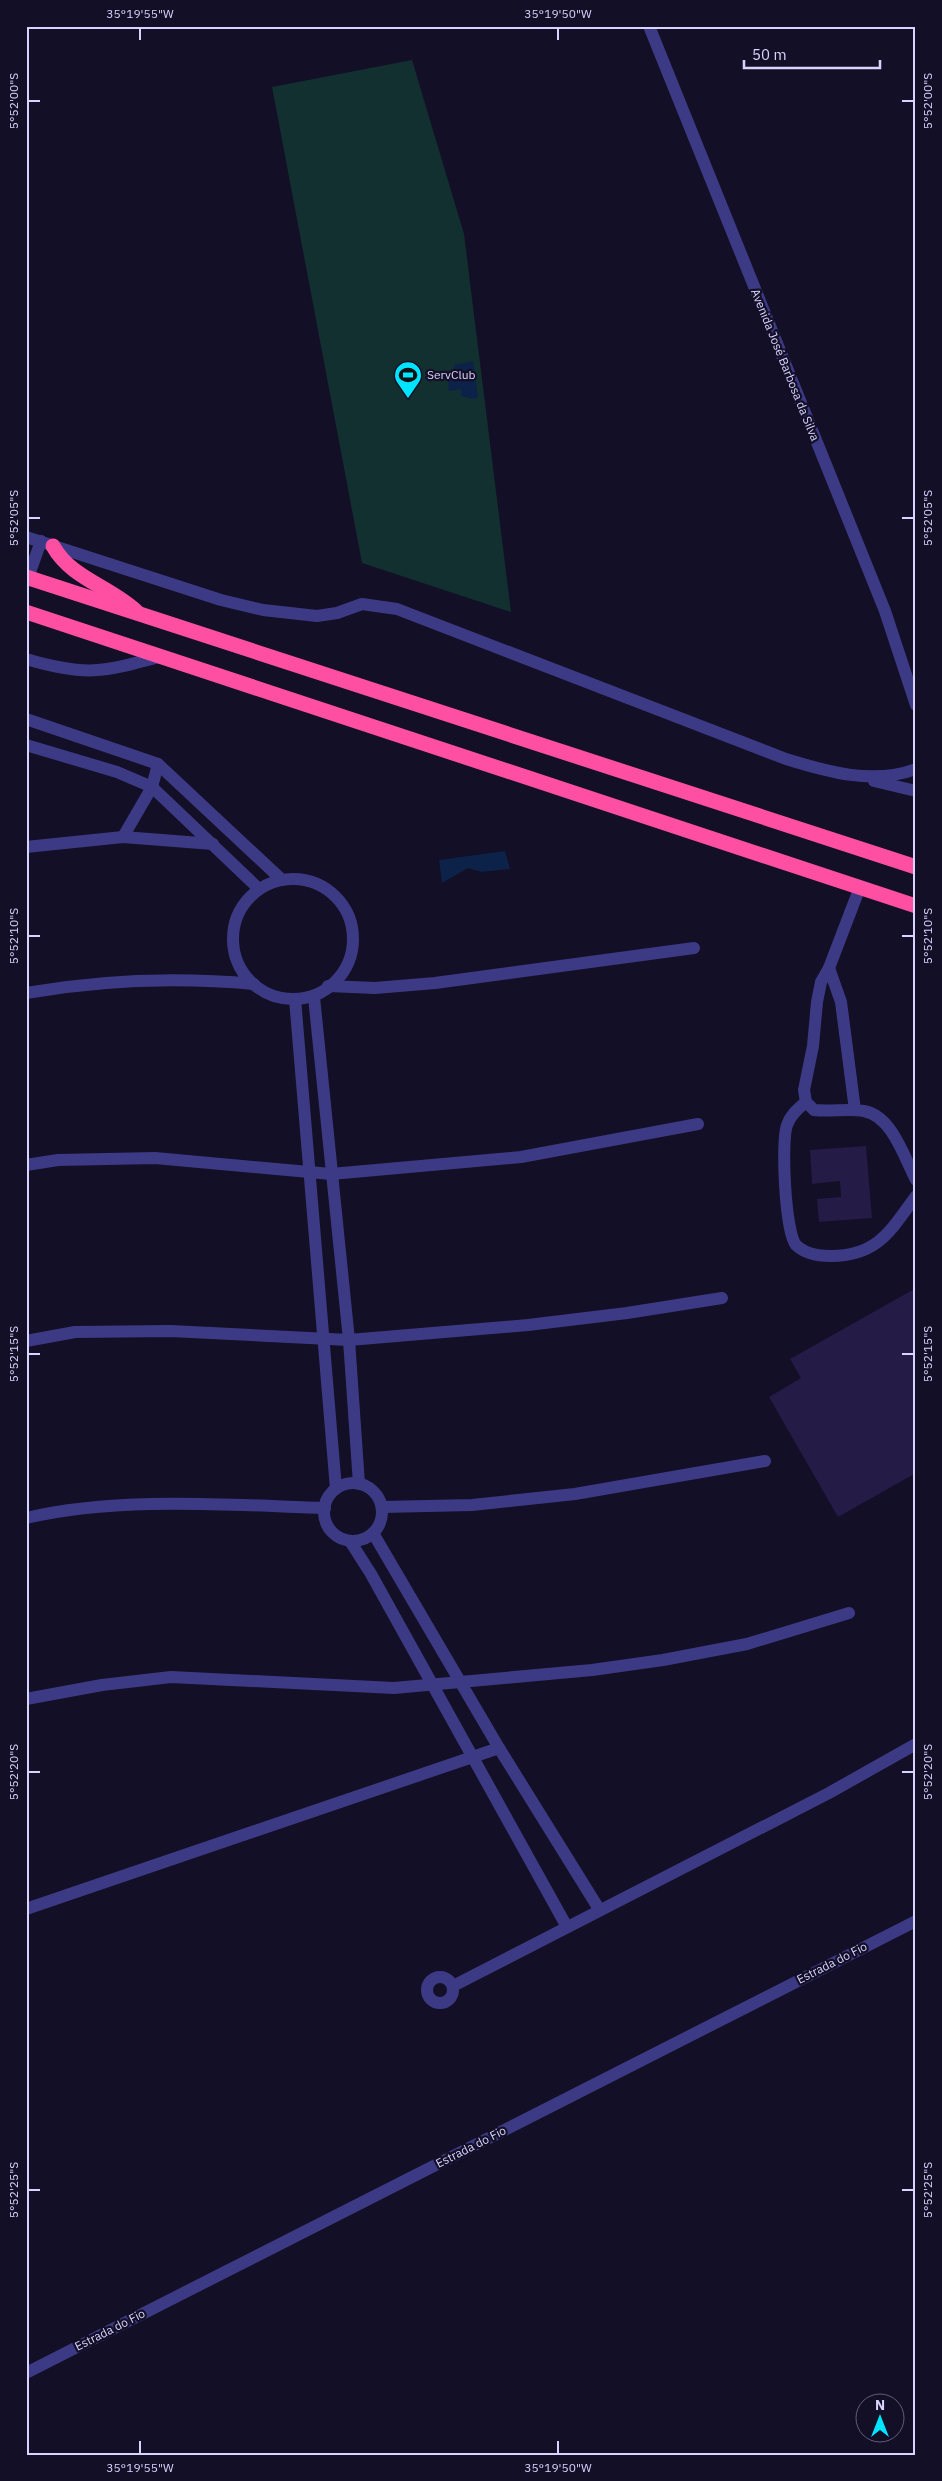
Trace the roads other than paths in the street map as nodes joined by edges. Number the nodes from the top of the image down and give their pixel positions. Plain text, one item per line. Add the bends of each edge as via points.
1 (649, 26) edge
2 (26, 537) edge
3 (47, 544) junction
4 (27, 578) edge
5 (26, 612) edge
6 (140, 616) junction
7 (162, 656) junction
8 (26, 659) edge
9 (916, 705) edge
10 (26, 718) edge
11 (26, 745) edge
12 (158, 764) junction
13 (916, 770) edge
14 (857, 776) junction
15 (152, 787) junction
16 (916, 791) edge
17 (123, 837) junction
18 (213, 844) junction
19 (26, 847) edge
20 (916, 867) edge
21 (282, 880) junction
22 (860, 888) junction
23 (258, 889) junction
24 (916, 906) edge
25 (694, 948) dead end
26 (829, 968) junction
27 (254, 984) junction
28 (328, 986) junction
29 (26, 993) edge
30 (314, 997) junction
31 (295, 999) junction
32 (806, 1102) junction
33 (855, 1110) junction
34 (698, 1124) dead end
35 (26, 1165) edge
36 (310, 1171) junction
37 (331, 1174) junction
38 (916, 1180) edge
39 (916, 1196) edge
40 (722, 1298) dead end
41 (324, 1340) junction
42 (349, 1340) junction
43 (26, 1341) edge
44 (765, 1461) dead end
45 (359, 1484) junction
46 (336, 1489) junction
47 (382, 1507) junction
48 (324, 1508) junction
49 (26, 1518) edge
50 (373, 1533) junction
51 (350, 1541) junction
52 (849, 1612) dead end
53 (461, 1682) junction
54 (431, 1685) junction
55 (26, 1699) edge
56 (916, 1744) edge
57 (499, 1748) junction
58 (474, 1758) junction
59 (26, 1908) edge
60 (599, 1910) junction
61 (916, 1921) edge
62 (567, 1927) junction
63 (453, 1986) dead end
64 (26, 2373) edge

1 - 9 street, Avenida José Barbosa da Silva via 885,611
2 - 3 street
3 - 4 street
3 - 6 highway via 65,563 127,602
3 - 14 street via 221,600 263,610 317,616 362,604 397,609 786,759
4 - 6 highway
5 - 7 highway
6 - 20 highway
7 - 8 street via 115,669 87,672
7 - 22 highway
10 - 12 street
11 - 15 street via 117,772
12 - 15 street
12 - 21 street
13 - 14 street via 896,775
14 - 16 street
15 - 17 street
15 - 18 street
17 - 18 street
17 - 19 street
18 - 23 street
21 - 23 street
21 - 28 street via 315,883 332,893 352,926 353,946 347,964 336,981
22 - 24 highway
22 - 26 street
23 - 27 street via 244,904 235,922 232,942 237,962
25 - 28 street via 435,984 375,988
26 - 32 street via 816,1002 814,1046 804,1090
26 - 33 street via 841,1002
27 - 29 street via 117,982
27 - 31 street via 277,997
28 - 30 street
30 - 31 street
30 - 37 street
31 - 36 street
32 - 33 street via 814,1110
32 - 39 street via 793,1112 786,1126 784,1143 787,1214 795,1244 806,1253 821,1256 858,1254 875,1246 889,1233
33 - 38 street via 866,1111 884,1122
34 - 37 street via 521,1157
35 - 36 street via 58,1160 155,1158
36 - 37 street
36 - 41 street
37 - 42 street
40 - 42 street via 528,1325
41 - 42 street
41 - 43 street via 172,1331 75,1332
41 - 46 street
42 - 45 street
44 - 47 street via 575,1494 472,1505
45 - 46 street via 344,1484
45 - 47 street via 372,1489
46 - 48 street
47 - 50 street via 382,1517
48 - 49 street via 208,1504 114,1506
48 - 51 street via 330,1530
50 - 51 street
50 - 53 street
51 - 54 street
52 - 53 street via 747,1644 663,1660
53 - 54 street
53 - 57 street
54 - 55 street via 342,1687 171,1677
54 - 58 street
56 - 60 street via 829,1793
57 - 58 street
57 - 60 street
58 - 59 street
58 - 62 street
60 - 62 street
61 - 64 street, Estrada do Fio
62 - 63 street

